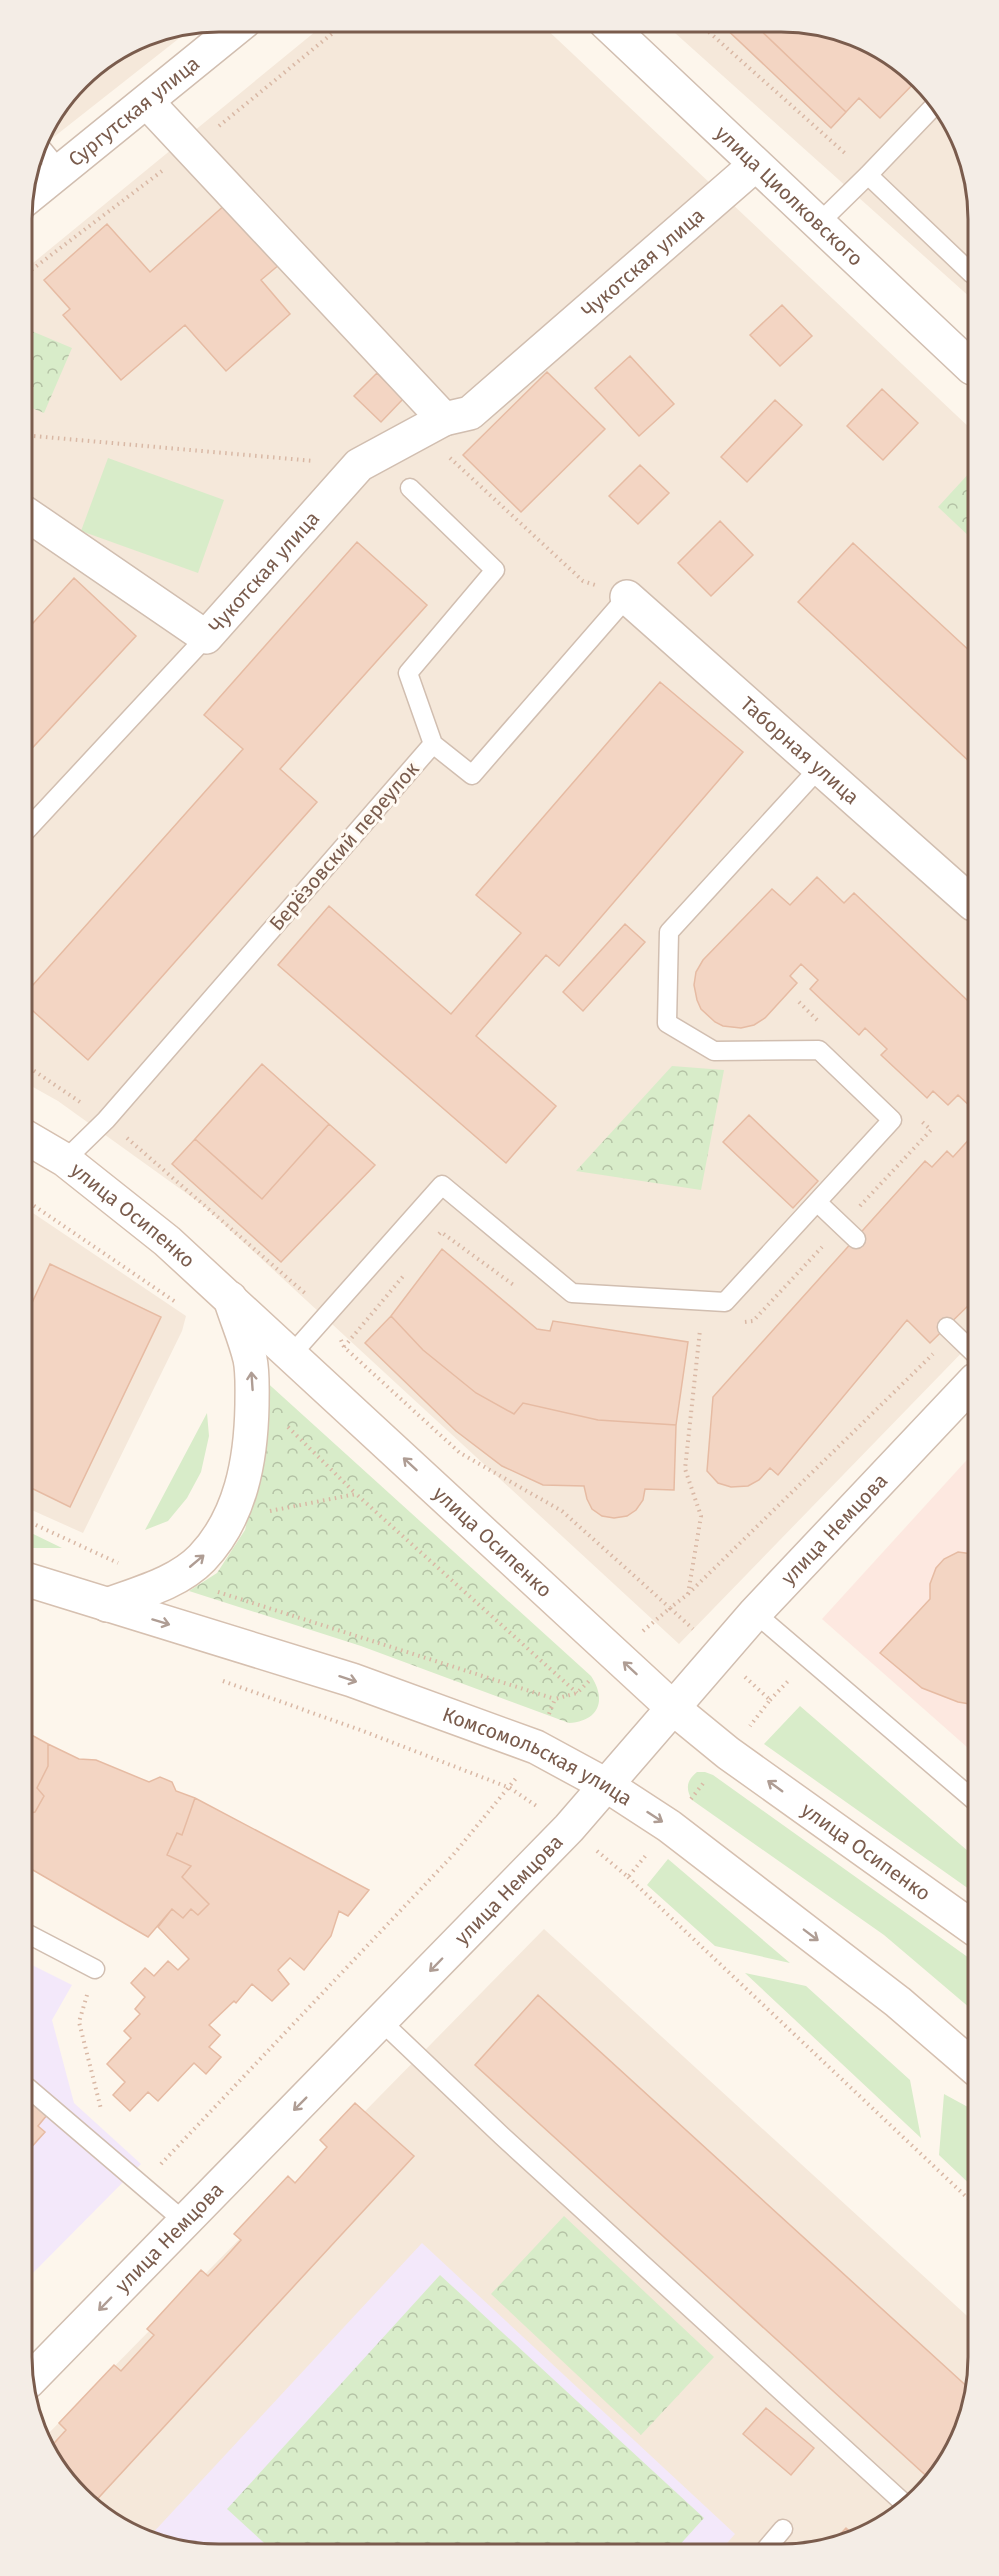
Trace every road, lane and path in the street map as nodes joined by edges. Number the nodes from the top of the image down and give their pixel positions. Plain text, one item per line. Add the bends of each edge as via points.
1 (232, 32) edge
2 (615, 32) edge
3 (709, 32) edge
4 (147, 102) junction
5 (931, 109) edge
6 (44, 152) edge
7 (853, 161) dead end
8 (755, 165) junction
9 (61, 172) junction
10 (868, 175) junction
11 (34, 193) edge
12 (819, 223) junction
13 (968, 270) edge
14 (968, 364) edge
15 (444, 419) junction
16 (410, 488) dead end
17 (32, 518) edge
18 (627, 597) joint
19 (206, 637) junction
20 (433, 744) junction
21 (820, 767) junction
22 (32, 824) edge
23 (968, 898) edge
24 (799, 1002) dead end
25 (823, 1026) dead end
26 (914, 1114) dead end
27 (32, 1141) edge
28 (65, 1160) junction
29 (817, 1202) junction
30 (32, 1204) edge
31 (842, 1226) junction
32 (855, 1239) dead end
33 (434, 1240) dead end
34 (411, 1267) dead end
35 (522, 1292) dead end
36 (230, 1298) junction
37 (183, 1307) dead end
38 (743, 1322) dead end
39 (701, 1326) dead end
40 (950, 1330) joint
41 (344, 1347) dead end
42 (967, 1347) edge
43 (292, 1354) junction
44 (252, 1392) junction
45 (967, 1394) edge
46 (356, 1494) junction
47 (261, 1513) dead end
48 (32, 1523) edge
49 (32, 1581) edge
50 (166, 1583) junction
51 (688, 1594) junction
52 (107, 1605) junction
53 (670, 1608) dead end
54 (755, 1613) junction
55 (217, 1679) dead end
56 (577, 1693) dead end
57 (555, 1699) dead end
58 (673, 1708) junction
59 (606, 1785) junction
60 (967, 1795) edge
61 (628, 1877) dead end
62 (967, 1924) edge
63 (32, 1936) edge
64 (95, 1969) joint
65 (382, 2022) junction
66 (967, 2062) edge
67 (32, 2091) edge
68 (108, 2117) dead end
69 (141, 2185) junction
70 (967, 2198) edge
71 (185, 2222) junction
72 (33, 2377) edge
73 (901, 2500) edge
74 (783, 2529) dead end
75 (770, 2544) edge

1 - 4 street, Сургутская улица
2 - 8 street, улица Циолковского
3 - 7 path
4 - 9 street, Сургутская улица
4 - 15 street
5 - 10 lane
6 - 9 lane
8 - 12 street, улица Циолковского
8 - 15 street, Чукотская улица via 470,413
9 - 11 street, Сургутская улица
10 - 12 lane
10 - 13 lane
12 - 14 street, улица Циолковского
15 - 19 street, Чукотская улица via 359,465
16 - 20 lane via 495,570 408,673
17 - 19 street, Чукотская улица
18 - 20 lane, Берёзовский переулок via 472,775
18 - 21 street, Таборная улица
19 - 22 lane
20 - 28 lane, Берёзовский переулок via 106,1120
21 - 23 street, Таборная улица
21 - 29 lane via 669,932 667,1023 714,1051 819,1050 892,1120
24 - 25 path
26 - 31 path via 931,1130
27 - 28 street, улица Осипенко
28 - 36 street, улица Осипенко via 167,1240
29 - 31 lane
29 - 43 lane via 725,1302 572,1293 442,1185
30 - 37 path
31 - 32 lane
31 - 38 path via 753,1321
33 - 35 path via 441,1232
34 - 41 path
36 - 43 street, улица Осипенко
44 -> 36 street via 250,1361
39 - 51 path via 685,1469 701,1516
40 - 42 lane
40 - 51 path
58 -> 43 street, улица Осипенко
44 - 46 path
50 -> 44 street via 201,1559 226,1526 242,1488 252,1437
45 - 54 street, улица Немцова
46 - 47 path
46 - 56 path
48 - 50 path
49 - 52 street, Комсомольская улица
50 - 52 street
50 - 57 path via 204,1588
51 - 53 path
52 -> 59 street, Комсомольская улица via 352,1680 536,1748
54 - 58 street, улица Немцова
54 - 60 lane
55 - 69 path via 510,1788 453,1856
58 - 59 street, улица Немцова
62 -> 58 street, улица Осипенко via 729,1753
59 -> 65 street, улица Немцова
59 -> 66 street, Комсомольская улица via 669,1826 880,1988
61 - 70 path
63 - 64 lane
64 - 68 path via 79,2022 100,2108
65 -> 71 street, улица Немцова
65 - 73 lane
67 - 69 lane
69 - 71 lane
71 -> 72 street, улица Немцова
74 - 75 lane

